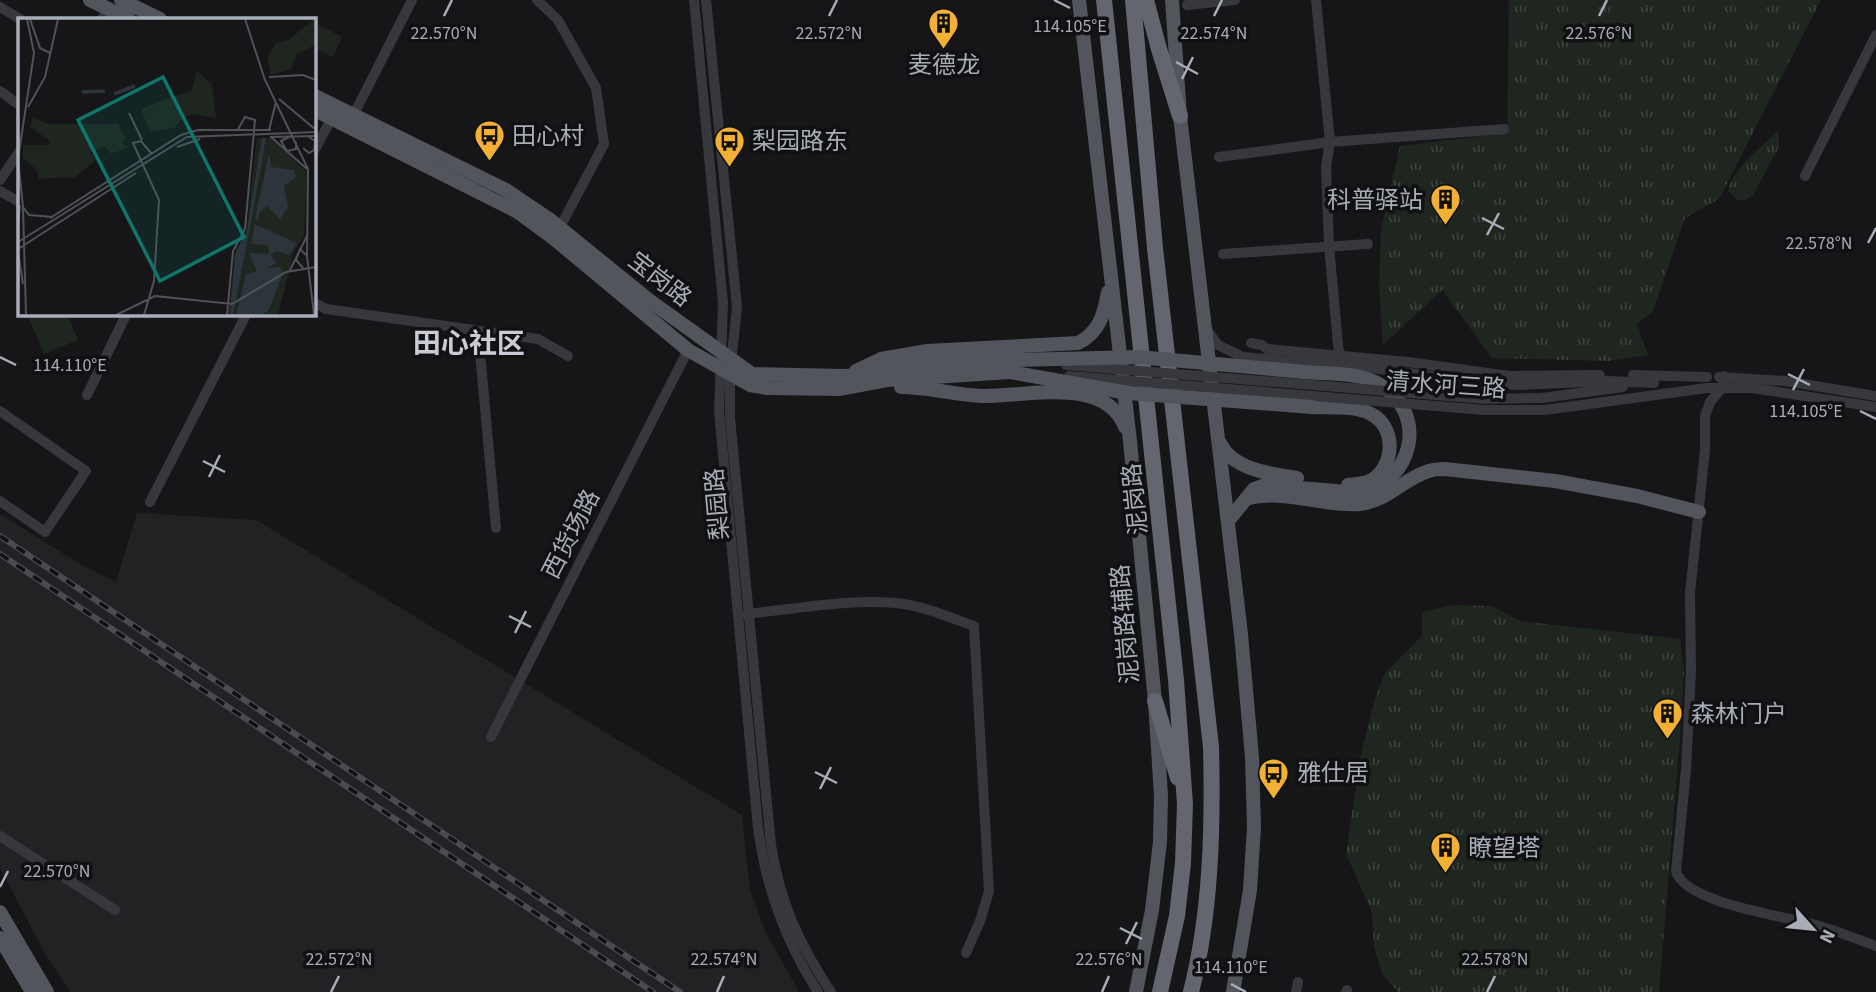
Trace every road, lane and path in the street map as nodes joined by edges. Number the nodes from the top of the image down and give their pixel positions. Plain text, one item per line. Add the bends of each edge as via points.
1 (90, 0) edge
2 (121, 0) edge
3 (412, 0) edge
4 (537, 0) edge
5 (694, 0) edge
6 (706, 0) edge
7 (1079, 0) edge
8 (1093, 0) edge
9 (1104, 0) edge
10 (1133, 0) edge
11 (1146, 0) edge
12 (1236, 0) edge
13 (1317, 0) edge
14 (1180, 2) edge
15 (0, 3) edge
16 (105, 14) edge
17 (19, 18) edge
18 (125, 18) edge
19 (158, 18) edge
20 (1876, 35) edge
21 (1108, 52) junction
22 (0, 92) edge
23 (315, 97) edge
24 (18, 104) edge
25 (315, 109) edge
26 (335, 112) junction
27 (1180, 116) junction
28 (351, 120) junction
29 (1504, 129) dead end
30 (1330, 142) junction
31 (315, 149) edge
32 (18, 153) edge
33 (1219, 157) dead end
34 (1805, 176) dead end
35 (0, 180) edge
36 (0, 191) edge
37 (18, 201) edge
38 (559, 228) junction
39 (1368, 244) dead end
40 (1329, 246) junction
41 (1223, 254) dead end
42 (1111, 277) junction
43 (315, 303) edge
44 (126, 315) edge
45 (246, 315) edge
46 (1205, 327) junction
47 (478, 331) junction
48 (1251, 343) dead end
49 (688, 350) junction
50 (1339, 355) junction
51 (568, 356) dead end
52 (725, 363) junction
53 (1011, 366) junction
54 (1707, 377) junction
55 (841, 382) junction
56 (1723, 382) junction
57 (1654, 383) junction
58 (87, 395) dead end
59 (1876, 396) edge
60 (1485, 405) junction
61 (1876, 407) edge
62 (0, 411) edge
63 (1218, 438) junction
64 (1130, 442) junction
65 (1246, 499) junction
66 (0, 500) edge
67 (150, 502) dead end
68 (1699, 512) junction
69 (1227, 521) junction
70 (496, 528) dead end
71 (747, 614) junction
72 (1155, 701) junction
73 (491, 737) dead end
74 (1185, 804) junction
75 (0, 836) edge
76 (115, 910) dead end
77 (0, 912) edge
78 (0, 938) edge
79 (1876, 946) edge
80 (966, 953) dead end
81 (1160, 991) edge
82 (32, 992) edge
83 (47, 992) edge
84 (818, 992) edge
85 (831, 992) edge
86 (1136, 992) edge
87 (1191, 992) edge
88 (1233, 992) edge

1 - 16 main road
2 - 19 main road
3 - 28 street
4 - 38 street via 558,20 596,88 604,144
5 - 52 street, 梨园路
6 - 52 street, 梨园路 via 737,307
7 - 42 main road, 泥岗路辅路
8 - 21 highway
9 - 21 highway, 泥岗路
10 - 87 highway, 泥岗路 via 1155,248 1211,747 1210,862
11 - 27 highway
12 - 14 street
13 - 30 street
14 - 27 main road
15 - 17 street
16 - 18 main road
20 - 34 street
21 - 74 highway, 泥岗路 via 1169,611
22 - 24 street
23 - 26 main road, 宝岗路
25 - 26 main road, 宝岗路
26 - 28 main road, 宝岗路
26 - 31 street
27 - 46 main road
28 - 38 main road, 宝岗路 via 506,190
28 - 49 main road, 宝岗路 via 517,212
29 - 30 street
30 - 33 street
30 - 40 street via 1326,166
32 - 35 street
36 - 37 street
38 - 52 main road, 宝岗路
39 - 40 street
40 - 41 street
40 - 50 street
42 - 55 main road via 1100,323 1078,343 894,356
42 - 64 main road, 泥岗路辅路
43 - 47 street via 326,309
44 - 58 street
45 - 67 street
46 - 57 street via 1218,345 1243,357 1484,383
46 - 63 main road
47 - 51 street via 538,340
47 - 70 street
48 - 50 street via 1267,349
49 - 52 main road, 宝岗路
49 - 73 street, 西货场路
50 - 54 street via 1509,376
52 - 55 main road, 宝岗路 via 750,385 767,388
52 - 71 street, 梨园路
52 - 84 street, 梨园路 via 719,411 762,856 780,921
53 - 55 main road, 宝岗路
53 - 60 street, 清水河三路, bridge
53 - 63 main road, bridge via 1128,393 1362,411 1385,425 1391,442 1379,473 1371,480 1346,485 1265,473 1232,457
53 - 65 main road, bridge via 1138,357 1360,377 1387,389 1402,407 1410,437 1404,462 1390,480 1371,491 1345,494 1272,485 1254,489
54 - 56 street, 清水河三路
54 - 57 street, 清水河三路
55 - 64 main road via 982,396 1054,393 1099,398 1118,412
56 - 59 street, 清水河三路 via 1785,381
56 - 60 street, 清水河三路 via 1545,410
56 - 61 street, 清水河三路
56 - 68 street via 1705,416
57 - 60 street, 清水河三路
62 - 66 street via 86,471 46,532
63 - 69 main road
64 - 72 main road, 泥岗路辅路
65 - 68 main road via 1268,495 1363,504 1429,471 1445,469 1555,481
65 - 69 main road
68 - 79 street via 1690,593 1691,670 1678,880 1693,891 1758,913 1807,923
69 - 88 main road via 1246,682 1254,827 1250,890
71 - 80 street via 896,603 974,625 989,891
71 - 85 street, 梨园路 via 775,872 789,918
72 - 74 highway
72 - 86 main road, 泥岗路辅路 via 1160,842
74 - 81 highway, 泥岗路 via 1177,916
75 - 76 street
77 - 83 main road
78 - 82 main road

